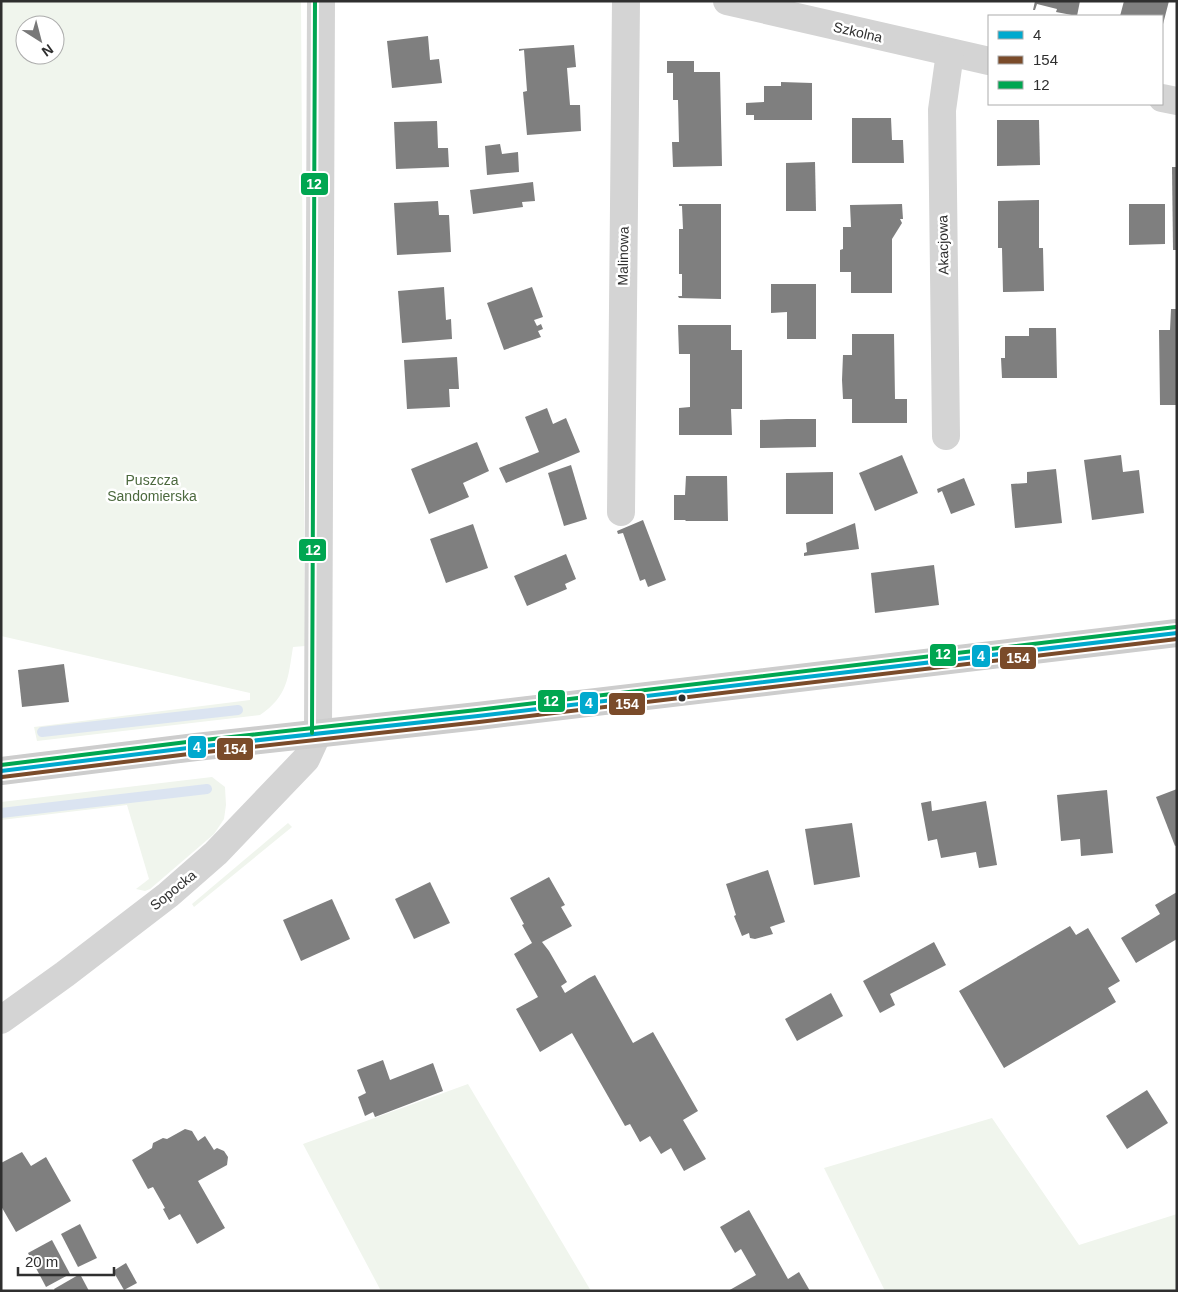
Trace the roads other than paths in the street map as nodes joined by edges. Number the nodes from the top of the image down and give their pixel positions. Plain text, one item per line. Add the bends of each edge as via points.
1 (321, 1) edge
2 (626, 1) edge
3 (727, 1) edge
4 (950, 53) junction
5 (988, 61) edge
6 (1163, 98) edge
7 (1177, 101) edge
8 (946, 436) dead end
9 (621, 512) dead end
10 (1177, 633) edge
11 (318, 734) junction
12 (1, 771) edge
13 (1, 1020) edge

1 - 11 street
2 - 9 street, Malinowa
3 - 4 street, Szkolna
4 - 5 street, Szkolna
4 - 8 street, Akacjowa via 942,110
6 - 7 street
10 - 11 main road
11 - 12 main road
11 - 13 street, Sopocka via 306,758 216,854 160,901

